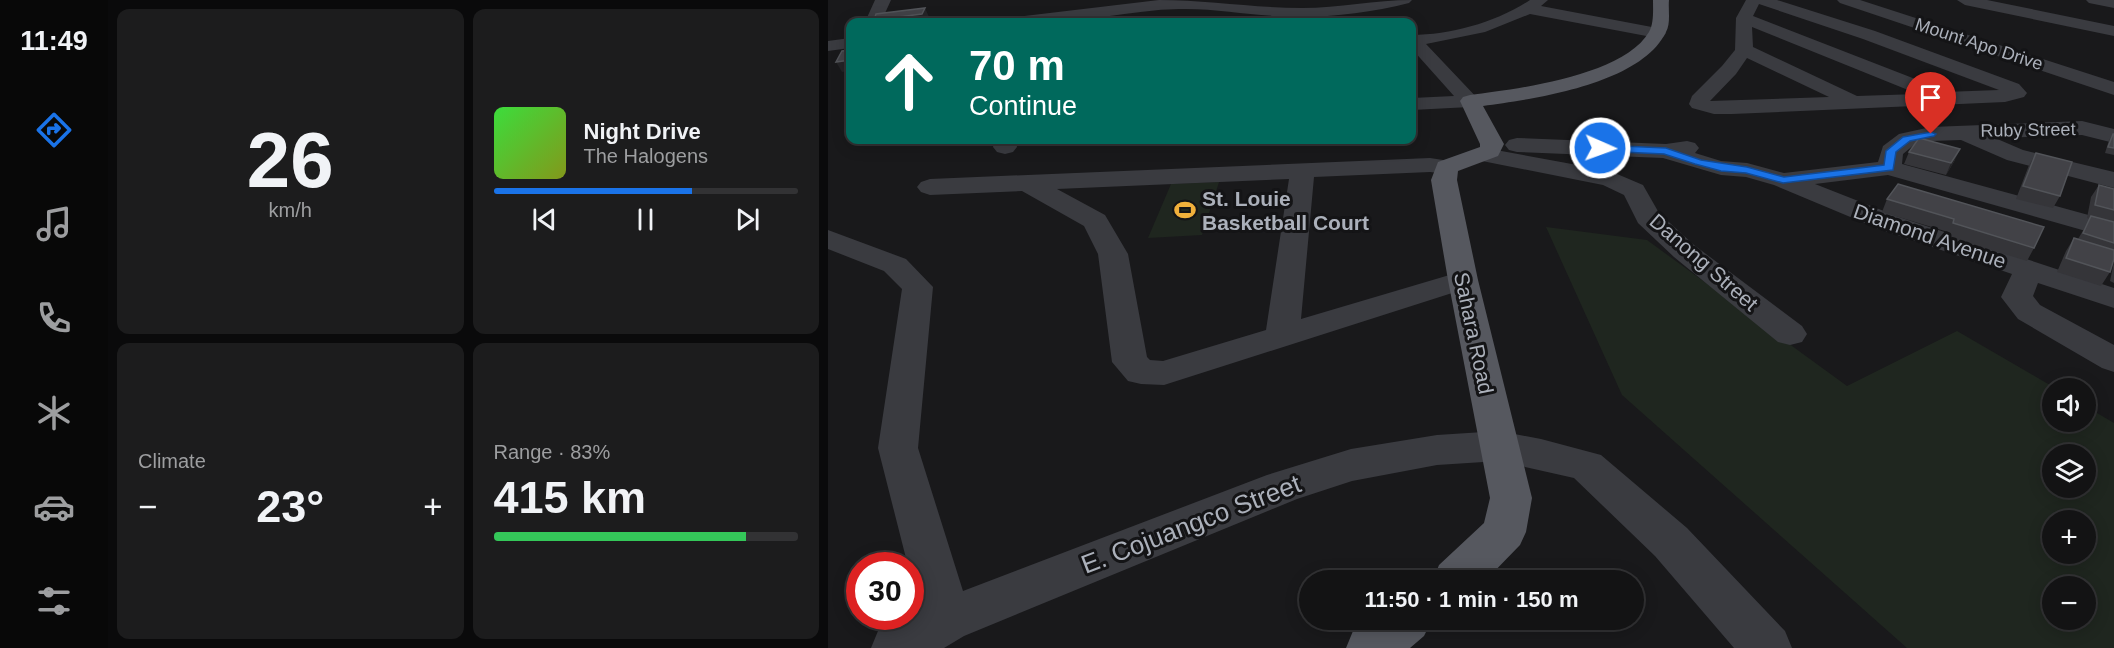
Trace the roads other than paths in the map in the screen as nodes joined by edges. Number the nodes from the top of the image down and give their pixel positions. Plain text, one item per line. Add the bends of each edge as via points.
1 (883, 0) edge
2 (1404, 0) edge
3 (1661, 0) edge
4 (1754, 0) edge
5 (1762, 0) edge
6 (1845, 0) edge
7 (1965, 0) edge
8 (2094, 0) edge
9 (2114, 3) edge
10 (1534, 4) edge
11 (1139, 10) edge
12 (875, 18) edge
13 (1023, 18) edge
14 (1744, 18) junction
15 (2087, 26) junction
16 (2114, 31) edge
17 (1657, 33) junction
18 (1416, 39) edge
19 (846, 44) edge
20 (1416, 44) edge
21 (828, 46) edge
22 (2114, 48) edge
23 (1744, 50) junction
24 (2114, 89) edge
25 (1947, 98) junction
26 (1470, 101) junction
27 (1854, 101) junction
28 (1416, 104) edge
29 (1960, 132) junction
30 (2114, 136) edge
31 (1488, 149) junction
32 (1447, 167) junction
33 (1889, 168) junction
34 (1303, 169) junction
35 (1783, 180) junction
36 (2114, 180) edge
37 (1025, 182) junction
38 (930, 187) dead end
39 (2114, 231) edge
40 (828, 239) edge
41 (2028, 271) junction
42 (1462, 280) junction
43 (2114, 298) edge
44 (1790, 334) dead end
45 (1282, 337) junction
46 (2114, 360) edge
47 (1499, 446) junction
48 (1466, 570) edge
49 (947, 620) junction
50 (1394, 630) edge
51 (896, 648) edge
52 (1371, 648) edge
53 (1767, 648) edge

1 - 12 street
2 - 11 street via 1316,12 1182,4
3 - 17 main road
4 - 14 street
5 - 25 street via 1891,43 2017,93
6 - 24 street, Mount Apo Drive
7 - 15 street
8 - 9 street
10 - 17 street
10 - 18 street via 1484,26
11 - 13 street
14 - 23 street
14 - 25 street
15 - 16 street
15 - 22 street via 2090,35
17 - 26 main road via 1638,53 1595,75 1532,92
19 - 21 street
20 - 26 street
23 - 27 street
23 - 27 street via 1699,104 1731,108
25 - 27 street
26 - 28 street
26 - 31 main road
29 - 30 street, Ruby Street via 2082,128
29 - 33 street, Ruby Street via 1906,139 1891,151
29 - 36 street via 2014,155
31 - 32 main road
31 - 35 street, Diamond Avenue via 1666,151 1721,168
31 - 44 street, Danong Street via 1610,179 1634,190 1648,217 1684,251
32 - 34 street
32 - 42 main road, Sahara Road via 1444,180
33 - 35 street
33 - 39 street
34 - 37 street
34 - 45 street
35 - 41 street, Diamond Avenue via 1889,223
37 - 38 street
37 - 45 street via 1095,221 1113,254 1130,362 1141,372 1164,373
40 - 49 street via 895,265 918,287 898,448
41 - 43 street, Diamond Avenue
41 - 46 street via 2017,297 2029,312
42 - 45 street
42 - 47 main road, Sahara Road
47 - 48 main road, Sahara Road via 1510,498 1504,532
47 - 49 street, E. Cojuangco Street via 1437,450 1351,465 1282,487
47 - 53 street, E. Cojuangco Street via 1587,466 1671,542
49 - 51 street, E. Cojuangco Street
50 - 52 main road

